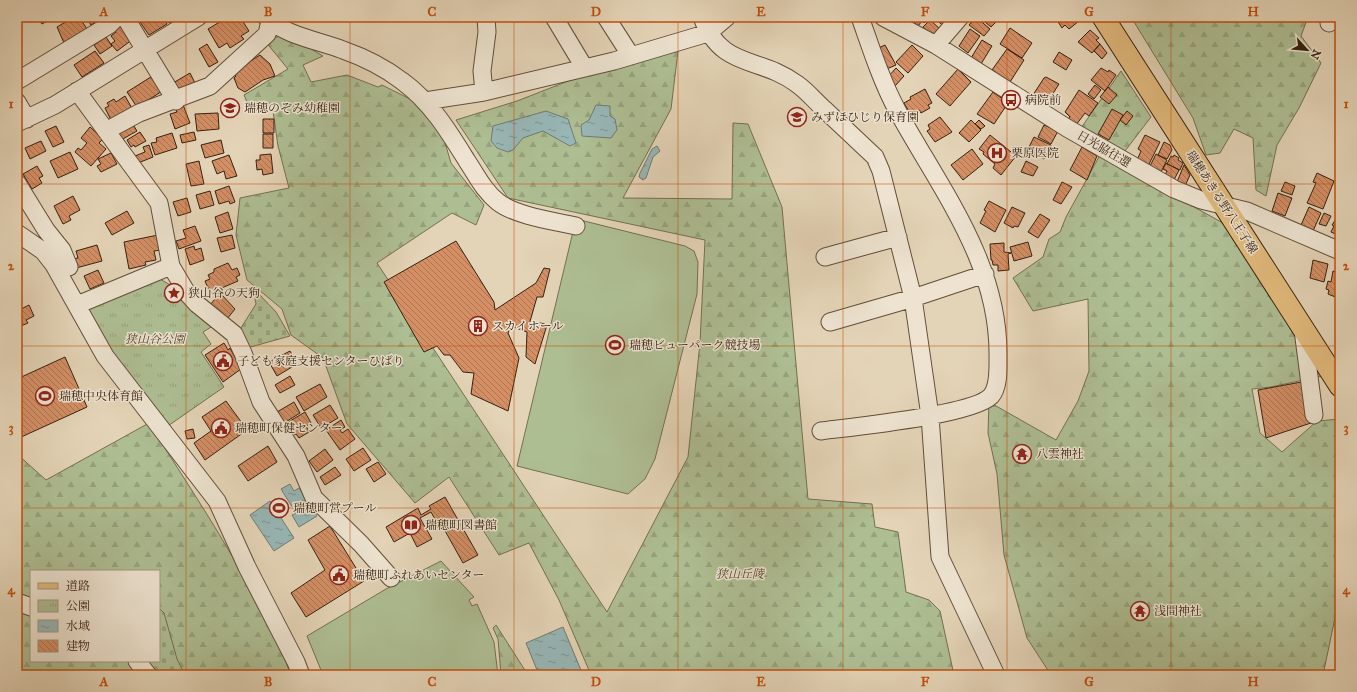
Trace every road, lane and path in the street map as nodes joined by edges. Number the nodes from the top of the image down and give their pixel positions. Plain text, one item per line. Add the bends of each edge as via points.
1 (117, 17) edge
2 (125, 17) edge
3 (198, 17) edge
4 (554, 17) edge
5 (606, 17) edge
6 (702, 17) edge
7 (727, 17) edge
8 (860, 17) edge
9 (883, 17) edge
10 (960, 17) edge
11 (1103, 17) edge
12 (489, 18) edge
13 (268, 19) edge
14 (708, 33) junction
15 (936, 45) junction
16 (144, 49) junction
17 (631, 56) junction
18 (584, 68) junction
19 (17, 81) edge
20 (78, 91) junction
21 (484, 92) junction
22 (176, 101) junction
23 (425, 101) junction
24 (17, 102) edge
25 (22, 121) edge
26 (106, 131) junction
27 (17, 183) edge
28 (1225, 206) junction
29 (576, 226) dead end
30 (17, 233) edge
31 (898, 237) junction
32 (1340, 251) edge
33 (825, 256) dead end
34 (171, 266) junction
35 (69, 267) dead end
36 (985, 274) junction
37 (913, 298) junction
38 (77, 305) junction
39 (830, 322) dead end
40 (1303, 328) junction
41 (1340, 386) edge
42 (1314, 415) dead end
43 (930, 416) junction
44 (820, 431) dead end
45 (391, 578) dead end
46 (17, 602) edge
47 (30, 607) edge
48 (138, 662) edge
49 (148, 675) edge
50 (301, 675) edge
51 (996, 675) edge

1 - 19 street via 109,25
2 - 16 street
3 - 16 street
4 - 18 street
5 - 17 street
6 - 14 street
7 - 14 street
8 - 36 street via 897,109 967,231
9 - 15 street, 日光脇往還
10 - 15 street
11 - 28 main road, 瑞穂あきる野八王子線
12 - 21 street via 482,71
13 - 22 street via 267,34 210,86
13 - 23 street via 281,28 344,50 377,66 402,81
14 - 17 street
14 - 31 street via 731,56 782,74 798,85 875,157 882,171
15 - 28 street, 日光脇往還 via 1122,161 1174,189
16 - 20 street
16 - 22 street
17 - 18 street
18 - 21 street
20 - 25 street
20 - 26 street
21 - 23 street
22 - 26 street via 139,113
23 - 29 street via 439,117 486,191 499,203 512,210
24 - 25 street
26 - 34 street via 159,203
27 - 35 street via 46,230 62,250
28 - 32 street, 日光脇往還 via 1247,211
28 - 40 main road, 瑞穂あきる野八王子線
30 - 38 street via 43,251
31 - 33 street
31 - 37 street
34 - 38 street
34 - 45 street via 187,293 197,304 234,334 261,402 296,456 314,498
36 - 37 street
36 - 43 street via 997,324 999,349 998,374 992,395 982,402
37 - 39 street
37 - 43 street
38 - 50 street via 105,356 217,501
40 - 41 main road, 瑞穂あきる野八王子線
40 - 42 street
43 - 44 street
43 - 51 street via 940,557
46 - 47 street
48 - 49 street

